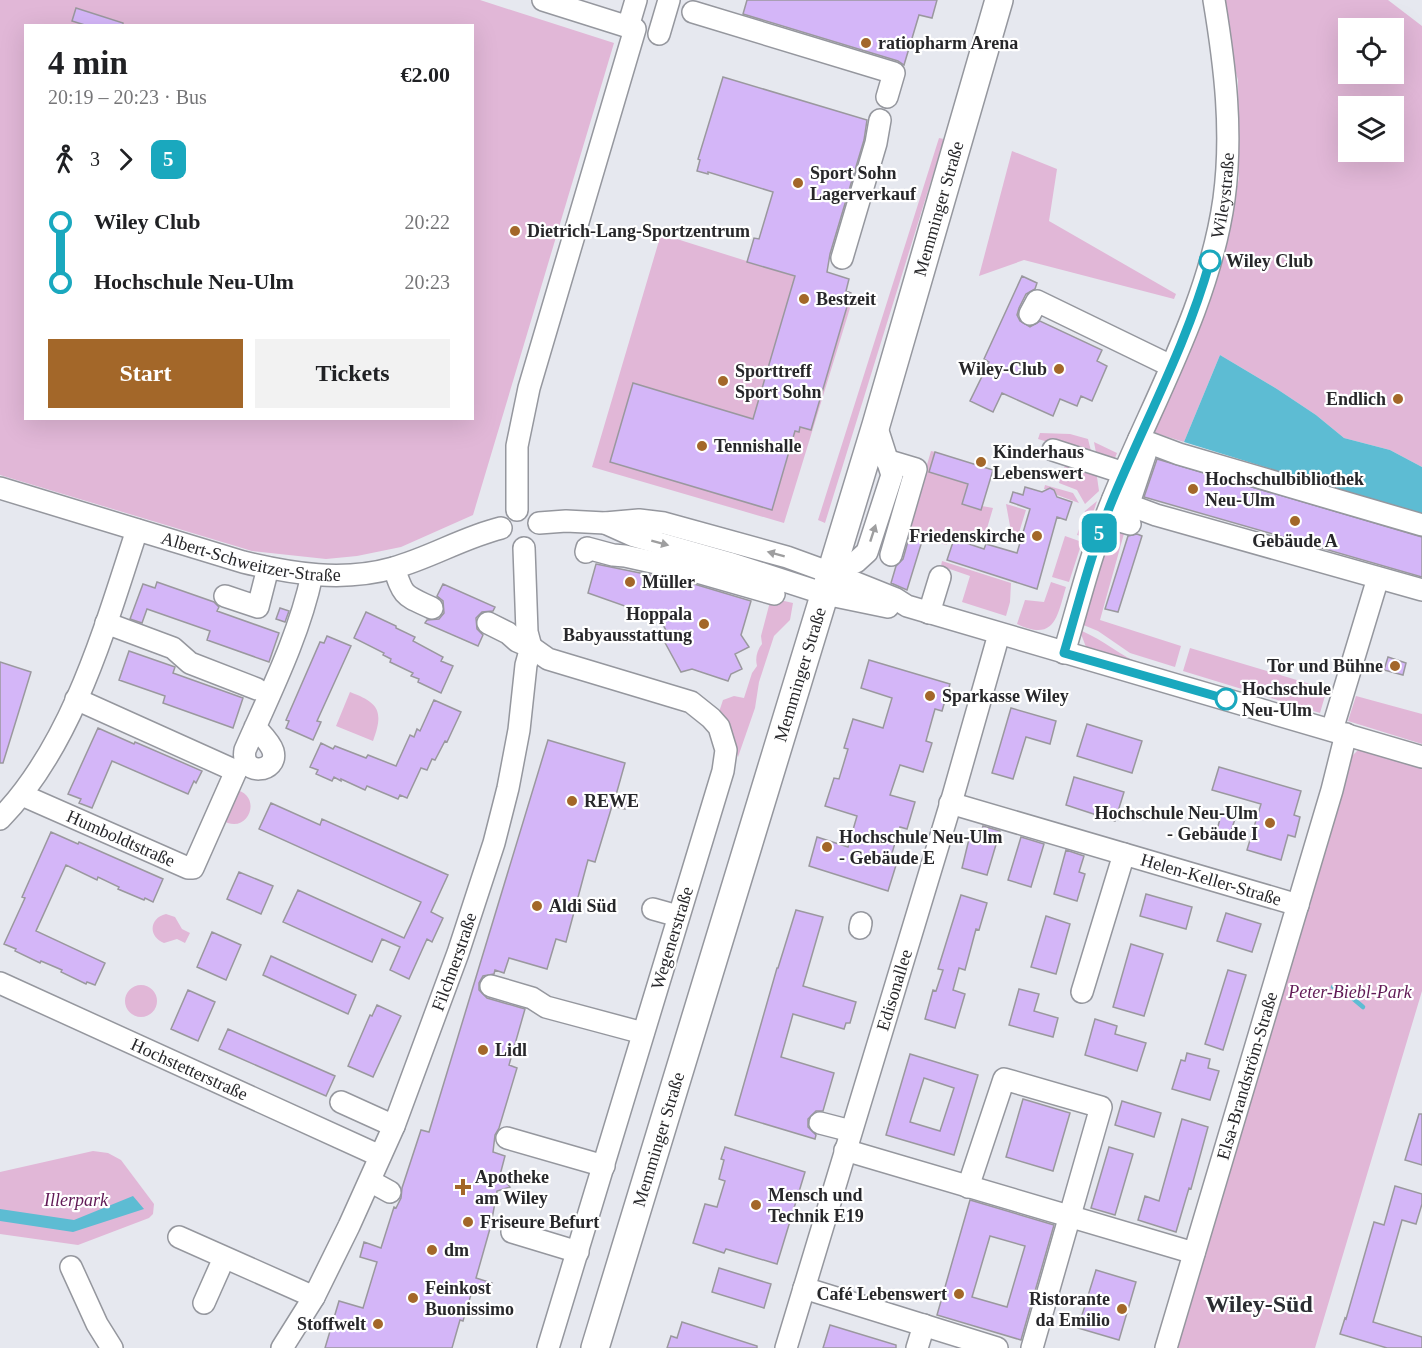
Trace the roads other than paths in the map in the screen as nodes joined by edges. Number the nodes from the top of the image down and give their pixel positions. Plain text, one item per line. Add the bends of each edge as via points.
1 (543, 0) edge
2 (999, 0) edge
3 (1214, 0) edge
4 (590, 7) edge
5 (693, 12) dead end
6 (644, 16) edge
7 (887, 97) dead end
8 (880, 120) dead end
9 (842, 258) dead end
10 (1030, 314) dead end
11 (1171, 366) junction
12 (876, 425) junction
13 (1144, 442) junction
14 (1053, 450) dead end
15 (886, 460) junction
16 (1124, 473) junction
17 (0, 488) edge
18 (517, 510) junction
19 (1119, 511) junction
20 (539, 523) junction
21 (1422, 525) edge
22 (501, 528) junction
23 (137, 530) junction
24 (525, 548) junction
25 (586, 552) dead end
26 (702, 554) junction
27 (891, 555) dead end
28 (268, 568) junction
29 (312, 575) junction
30 (940, 577) dead end
31 (397, 578) junction
32 (830, 578) junction
33 (1377, 578) junction
34 (1422, 590) edge
35 (774, 594) dead end
36 (225, 596) dead end
37 (434, 604) dead end
38 (929, 613) junction
39 (106, 623) junction
40 (486, 627) dead end
41 (999, 634) junction
42 (524, 644) junction
43 (1064, 653) junction
44 (257, 689) dead end
45 (73, 705) junction
46 (255, 727) dead end
47 (113, 730) dead end
48 (1339, 732) junction
49 (1422, 757) edge
50 (18, 799) junction
51 (950, 803) junction
52 (0, 819) edge
53 (98, 841) dead end
54 (1124, 854) junction
55 (1298, 905) junction
56 (652, 909) dead end
57 (678, 916) junction
58 (0, 983) edge
59 (491, 986) dead end
60 (1082, 992) dead end
61 (643, 1033) junction
62 (341, 1102) dead end
63 (820, 1123) dead end
64 (394, 1126) junction
65 (507, 1138) dead end
66 (848, 1141) junction
67 (381, 1156) junction
68 (604, 1166) junction
69 (370, 1181) junction
70 (968, 1186) junction
71 (390, 1191) dead end
72 (1070, 1218) junction
73 (512, 1232) dead end
74 (179, 1238) dead end
75 (578, 1252) junction
76 (1194, 1253) junction
77 (224, 1258) junction
78 (71, 1267) dead end
79 (804, 1288) junction
80 (314, 1297) junction
81 (204, 1303) dead end
82 (924, 1325) junction
83 (284, 1347) edge
84 (112, 1348) edge
85 (548, 1348) edge
86 (595, 1348) edge
87 (786, 1348) edge
88 (917, 1348) edge
89 (997, 1348) edge
90 (1032, 1348) edge
91 (1166, 1348) edge

1 - 4 street
2 - 12 main road, Memminger Straße
3 - 11 street, Wileystraße via 1227,100 1225,191 1198,302
4 - 6 street
5 - 7 street via 894,73
6 - 18 street via 529,388 517,446
8 - 9 street
10 - 11 street via 1037,301
11 - 13 street, Wileystraße
12 - 15 street
12 - 32 main road, Memminger Straße
13 - 16 street, Wileystraße
13 - 19 street
13 - 21 street
14 - 16 street
15 - 27 street via 916,469
32 -> 15 street via 867,552 892,475
16 - 19 street, Wileystraße
17 - 23 street, Albert-Schweitzer-Straße
18 - 20 street via 532,514
18 - 22 street, Albert-Schweitzer-Straße via 507,515
19 - 33 street
19 - 43 street, Wileystraße via 1095,543
20 - 24 street via 536,541
20 - 26 street via 664,523
22 - 24 street via 507,544
22 - 31 street, Albert-Schweitzer-Straße
23 - 28 street, Albert-Schweitzer-Straße
23 - 39 street
24 - 42 street, Filchnerstraße
25 - 26 street via 587,548 625,556
26 - 32 street via 787,557
26 - 35 street
28 - 29 street, Albert-Schweitzer-Straße
28 - 36 street via 266,610
29 - 31 street, Albert-Schweitzer-Straße
29 - 46 street via 293,639
30 - 38 street
31 - 37 street via 405,596
32 - 38 street
32 - 86 main road, Memminger Straße
33 - 34 street
33 - 48 street, Elsa-Brandström-Straße
38 - 41 street
39 - 44 street via 173,648 190,663
39 - 45 street
40 - 42 street, Wegenerstraße via 509,642
41 - 43 street
41 - 51 street, Edisonallee
42 - 57 street, Wegenerstraße via 589,677 636,680 691,702 719,727 726,760 686,872
42 - 64 street, Filchnerstraße via 526,665 490,841 458,953
43 - 48 street
45 - 47 street
45 - 50 street via 47,759
45 - 50 street, Humboldtstraße via 236,771 193,868
48 - 49 street
48 - 55 street, Elsa-Brandström-Straße
50 - 52 street
50 - 53 street
51 - 54 street, Helen-Keller-Straße
51 - 66 street, Edisonallee
54 - 55 street, Helen-Keller-Straße
54 - 60 street, Helen-Keller-Straße
55 - 76 street, Elsa-Brandström-Straße
56 - 57 street
57 - 61 street, Wegenerstraße
58 - 67 street, Hochstetterstraße
59 - 61 street via 532,998 546,1007
61 - 68 street, Wegenerstraße
62 - 64 street
63 - 66 street
64 - 67 street, Filchnerstraße
65 - 68 street
66 - 70 street
66 - 79 street, Edisonallee
67 - 69 street, Filchnerstraße
68 - 75 street, Wegenerstraße
69 - 71 street
69 - 80 street, Filchnerstraße
70 - 72 street
70 - 72 street via 1004,1079 1101,1107
72 - 76 street
72 - 90 street
73 - 75 street
74 - 77 street
75 - 85 street, Wegenerstraße
76 - 91 street, Elsa-Brandström-Straße
77 - 80 street
77 - 81 street
78 - 84 street
79 - 82 street
79 - 87 street, Edisonallee
80 - 83 street, Filchnerstraße
82 - 88 street
82 - 89 street

